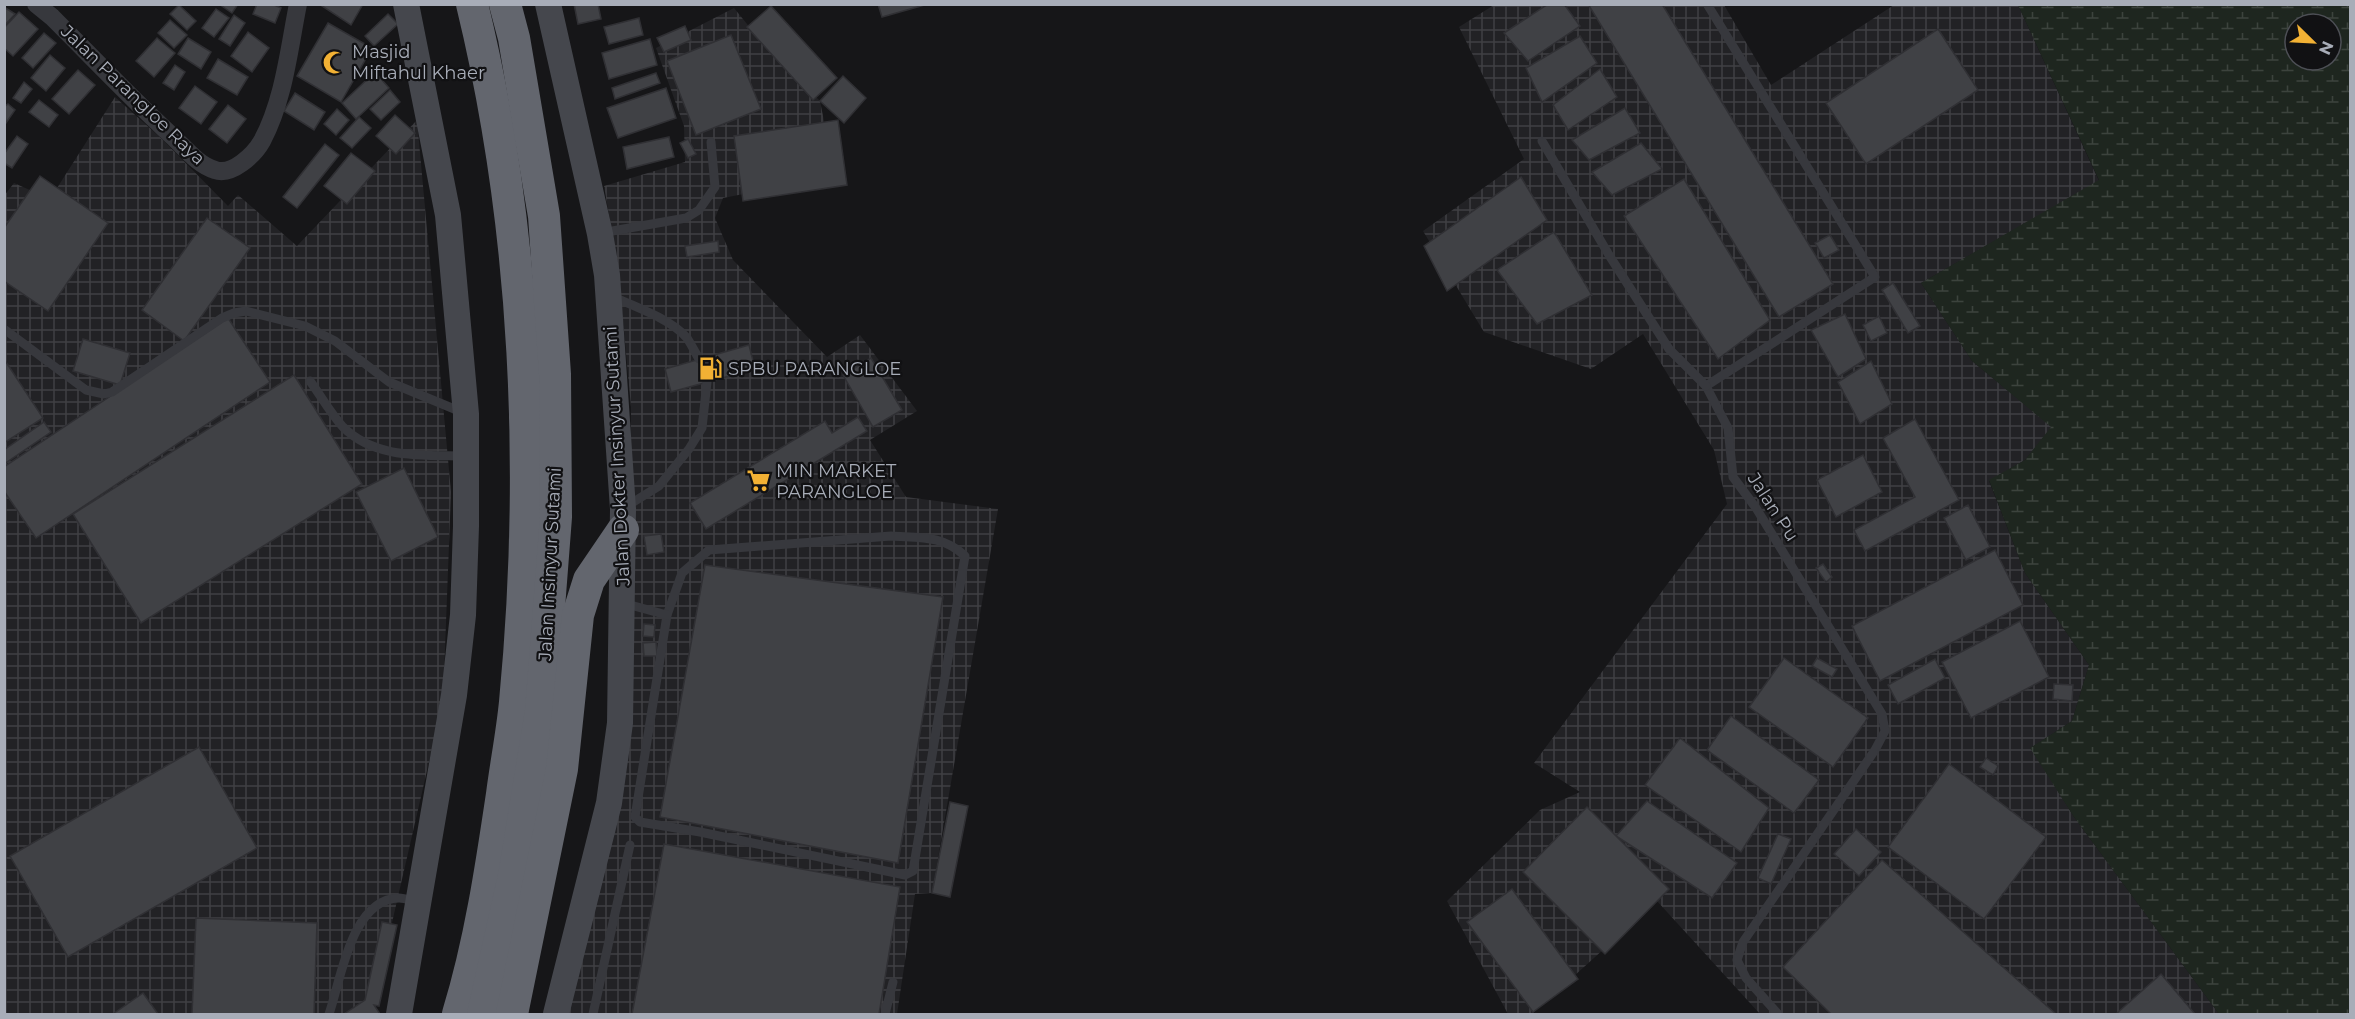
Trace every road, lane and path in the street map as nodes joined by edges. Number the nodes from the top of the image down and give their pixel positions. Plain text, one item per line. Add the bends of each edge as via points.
1 (36, 4) edge
2 (298, 4) edge
3 (406, 4) edge
4 (472, 4) edge
5 (505, 4) edge
6 (548, 4) edge
7 (1707, 4) edge
8 (1542, 141) dead end
9 (711, 142) dead end
10 (600, 234) junction
11 (609, 295) junction
12 (4, 329) edge
13 (699, 359) dead end
14 (310, 381) dead end
15 (707, 382) dead end
16 (1706, 386) junction
17 (466, 414) junction
18 (466, 456) junction
19 (623, 519) junction
20 (623, 603) junction
21 (666, 615) junction
22 (630, 845) dead end
23 (417, 902) junction
24 (893, 982) dead end
25 (329, 1014) edge
26 (399, 1014) edge
27 (458, 1014) edge
28 (483, 1014) edge
29 (512, 1014) edge
30 (556, 1014) edge
31 (593, 1014) edge
32 (885, 1014) edge
33 (1778, 1014) edge

1 - 2 street, Jalan Parangloe Raya via 202,164 226,171 255,152 276,109
3 - 17 street via 448,215
4 - 27 highway, Jalan Insinyur Sutami via 509,200 522,362 526,510 515,705 490,879
5 - 28 highway, Jalan Insinyur Sutami via 544,216 555,374 556,517 541,711 514,876
6 - 10 street, Jalan Dokter Insinyur Sutami
7 - 16 lane via 1875,277
8 - 16 lane via 1669,349
9 - 10 lane via 715,187 699,210 686,218
10 - 11 street, Jalan Dokter Insinyur Sutami
11 - 13 lane via 671,326 686,337
11 - 19 street, Jalan Dokter Insinyur Sutami
12 - 17 lane via 86,390 104,394 222,318 256,312 322,333 389,382
14 - 18 lane via 343,427 363,442 409,456
15 - 19 lane via 702,428 659,486
16 - 33 lane, Jalan Pu via 1728,428 1733,477 1882,714 1885,730 1743,942 1737,960 1746,978
17 - 18 street
18 - 23 street via 461,638
19 - 20 street, Jalan Dokter Insinyur Sutami
19 - 29 highway via 589,580 578,615 562,769
20 - 21 lane
20 - 30 street, Jalan Dokter Insinyur Sutami via 620,723 609,803
21 - 21 lane via 682,573 709,550 891,536 936,539 954,545 965,556 913,871 905,874 640,822 635,817
22 - 31 lane
23 - 25 lane via 398,898 377,905 362,919
23 - 26 street
24 - 32 lane

